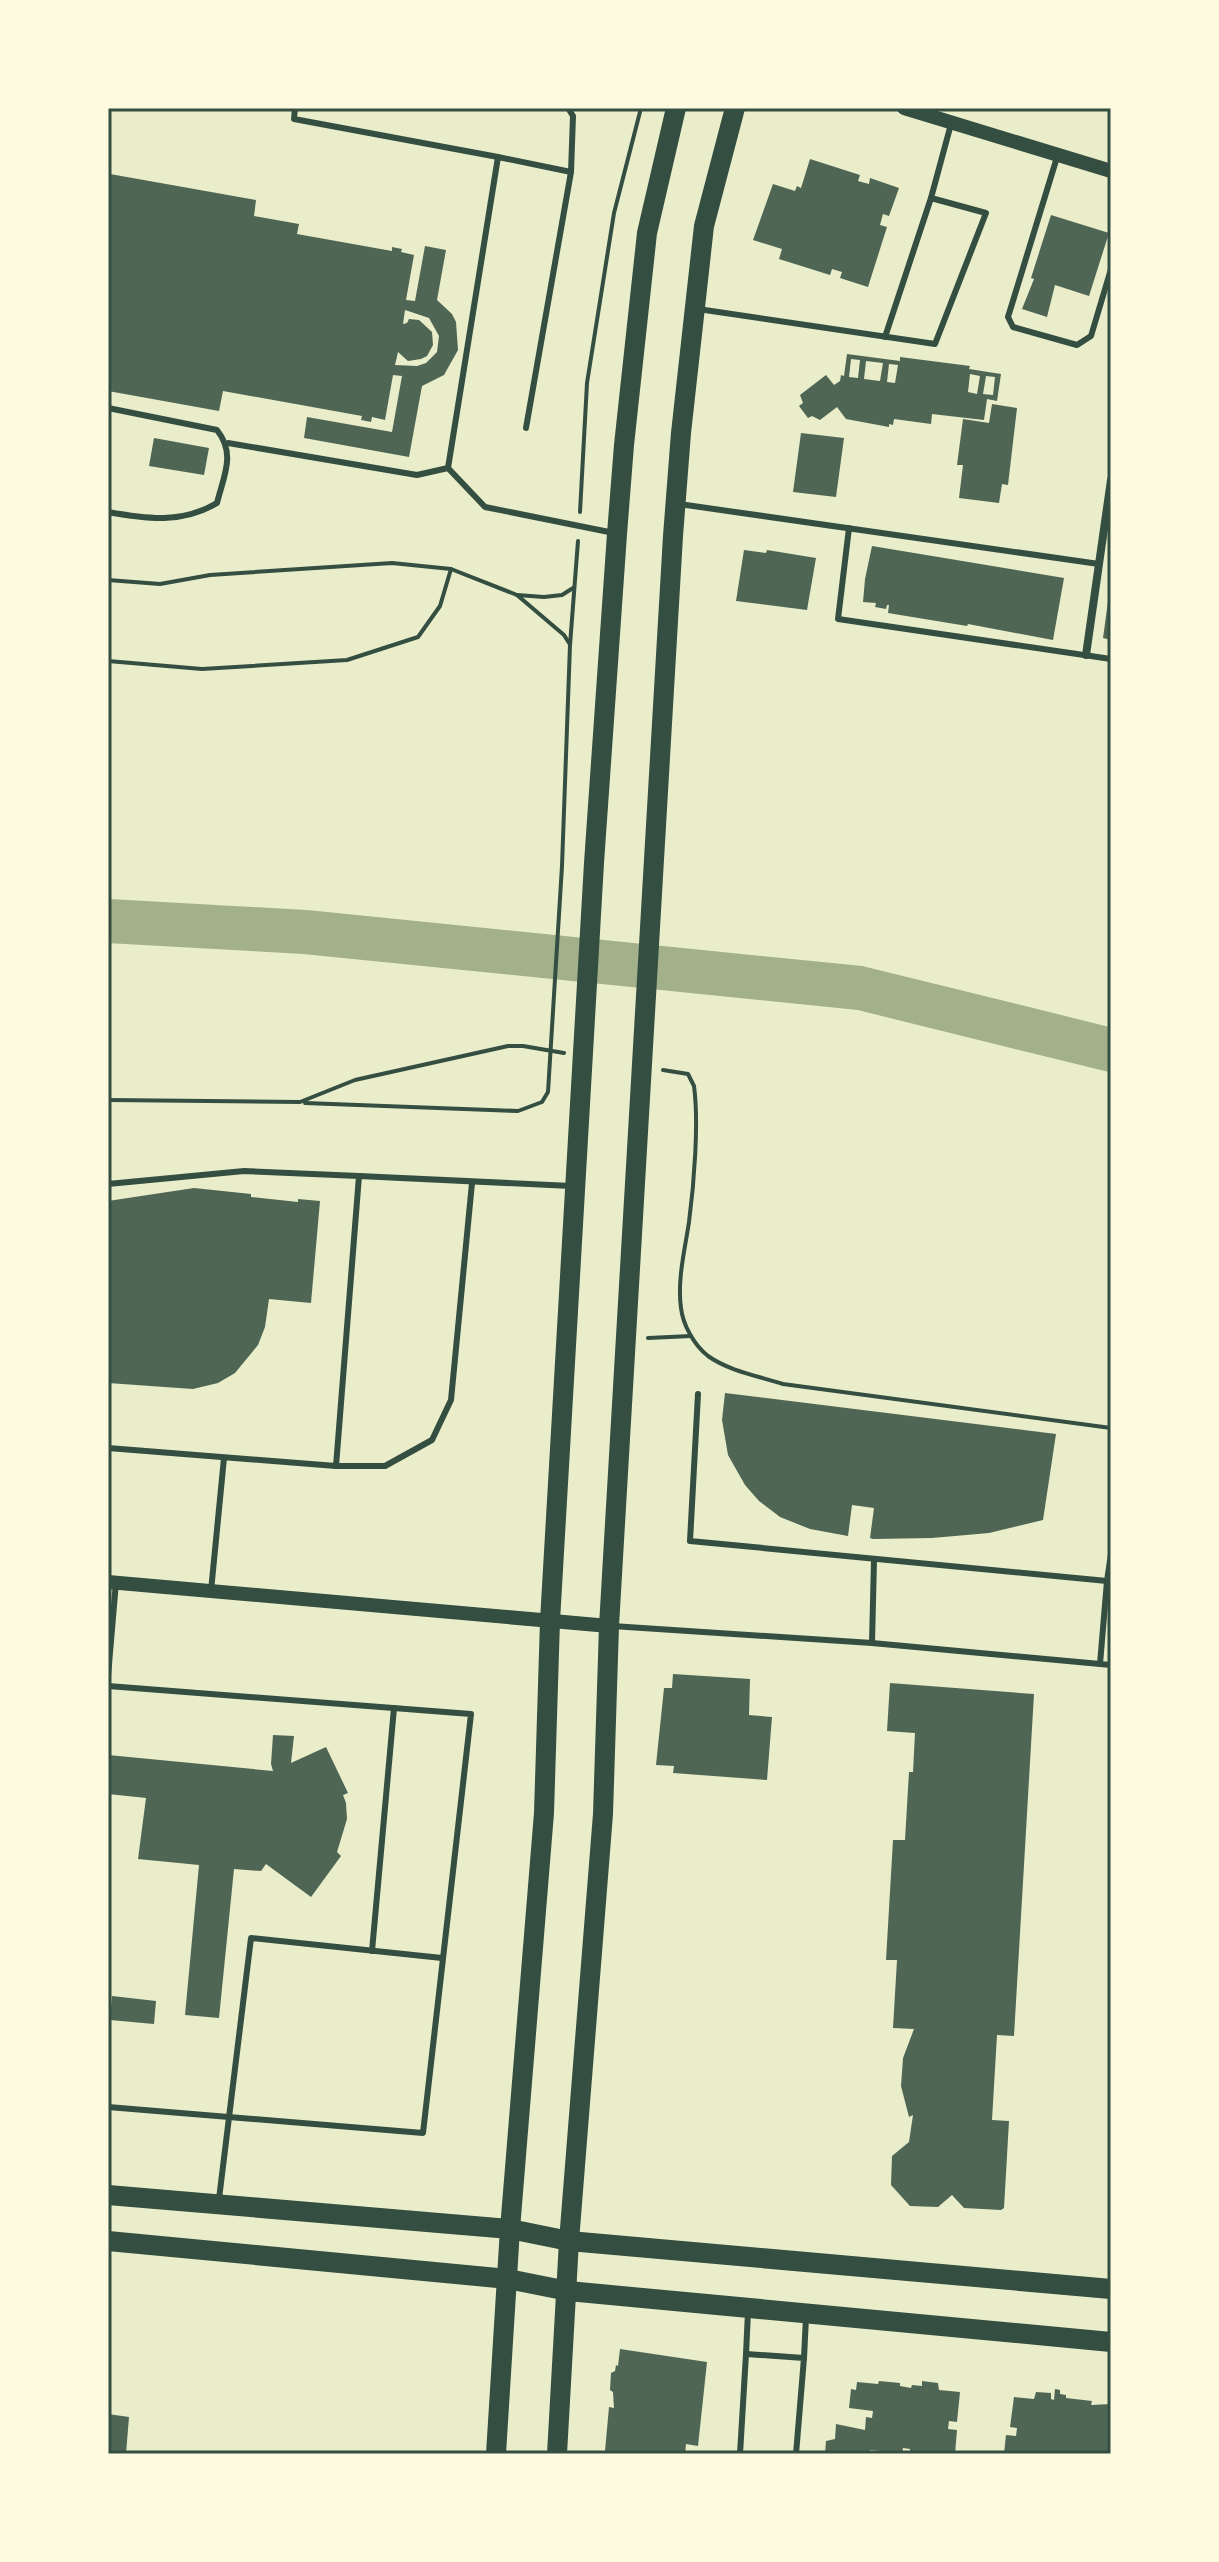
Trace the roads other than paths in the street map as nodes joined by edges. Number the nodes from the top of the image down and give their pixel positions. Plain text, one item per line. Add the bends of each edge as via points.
1 (295, 108) edge
2 (568, 108) edge
3 (676, 108) edge
4 (735, 108) edge
5 (904, 108) edge
6 (951, 124) junction
7 (1058, 154) junction
8 (498, 157) junction
9 (1111, 171) edge
10 (571, 172) junction
11 (931, 198) junction
12 (1111, 269) edge
13 (694, 308) junction
14 (885, 337) junction
15 (108, 408) edge
16 (526, 428) dead end
17 (228, 443) junction
18 (448, 468) junction
19 (1111, 480) edge
20 (675, 504) junction
21 (108, 512) edge
22 (849, 528) junction
23 (617, 534) junction
24 (1100, 564) junction
25 (1086, 655) junction
26 (1111, 659) edge
27 (359, 1176) junction
28 (472, 1183) junction
29 (108, 1184) edge
30 (576, 1186) junction
31 (698, 1394) dead end
32 (108, 1448) edge
33 (224, 1458) junction
34 (336, 1466) junction
35 (1111, 1554) edge
36 (874, 1560) junction
37 (1107, 1581) junction
38 (112, 1582) edge
39 (211, 1591) junction
40 (550, 1621) junction
41 (609, 1626) junction
42 (872, 1643) junction
43 (1100, 1664) junction
44 (1111, 1665) edge
45 (108, 1676) edge
46 (108, 1686) edge
47 (394, 1708) junction
48 (372, 1951) junction
49 (442, 1958) junction
50 (108, 2107) edge
51 (228, 2118) junction
52 (108, 2195) edge
53 (218, 2202) junction
54 (510, 2229) junction
55 (108, 2241) edge
56 (569, 2241) junction
57 (508, 2279) junction
58 (1111, 2289) edge
59 (568, 2291) junction
60 (748, 2308) junction
61 (807, 2314) junction
62 (1111, 2342) edge
63 (746, 2354) junction
64 (804, 2358) junction
65 (496, 2454) edge
66 (557, 2454) edge
67 (740, 2454) edge
68 (796, 2454) edge

1 - 8 lane via 294,119
2 - 10 lane via 573,116
3 - 23 main road via 647,233
4 - 13 main road via 704,226
5 - 6 street
6 - 7 street
6 - 11 lane
7 - 9 street
7 - 12 lane via 1008,317 1013,327 1077,345 1091,336
8 - 10 lane
8 - 18 lane
10 - 16 lane
11 - 14 lane
11 - 14 lane via 986,213 935,344
13 - 14 lane
13 - 20 main road
15 - 17 lane via 217,430
17 - 18 lane via 417,475
17 - 21 lane via 217,503 201,513 149,519
18 - 23 lane via 485,507
19 - 24 street
20 - 22 lane
20 - 41 main road
22 - 24 lane
22 - 25 lane via 838,619
23 - 30 main road
24 - 25 street
25 - 26 lane
27 - 28 lane
27 - 29 lane via 244,1171
27 - 34 lane
28 - 30 lane
28 - 34 lane via 451,1400 432,1440 385,1466
30 - 40 main road
31 - 36 lane via 690,1541
32 - 33 lane
33 - 34 lane
33 - 39 lane
35 - 37 lane
36 - 37 lane
36 - 42 lane
37 - 43 lane
38 - 39 street
38 - 45 lane
39 - 40 street
40 - 41 street
40 - 54 main road via 544,1813
41 - 42 lane
41 - 56 main road via 603,1814
42 - 43 lane
43 - 44 lane
46 - 47 lane
47 - 48 lane
47 - 49 lane via 471,1714
48 - 49 lane
48 - 51 lane via 251,1938
49 - 51 lane via 423,2133
50 - 51 lane
51 - 53 lane
52 - 53 main road
53 - 54 main road
54 - 56 main road
54 - 57 main road
55 - 57 main road
56 - 58 main road
56 - 59 main road
57 - 59 main road
57 - 65 main road
59 - 60 main road
59 - 66 main road
60 - 61 main road
60 - 63 lane
61 - 62 main road
61 - 64 lane
63 - 64 lane
63 - 67 lane
64 - 68 lane

